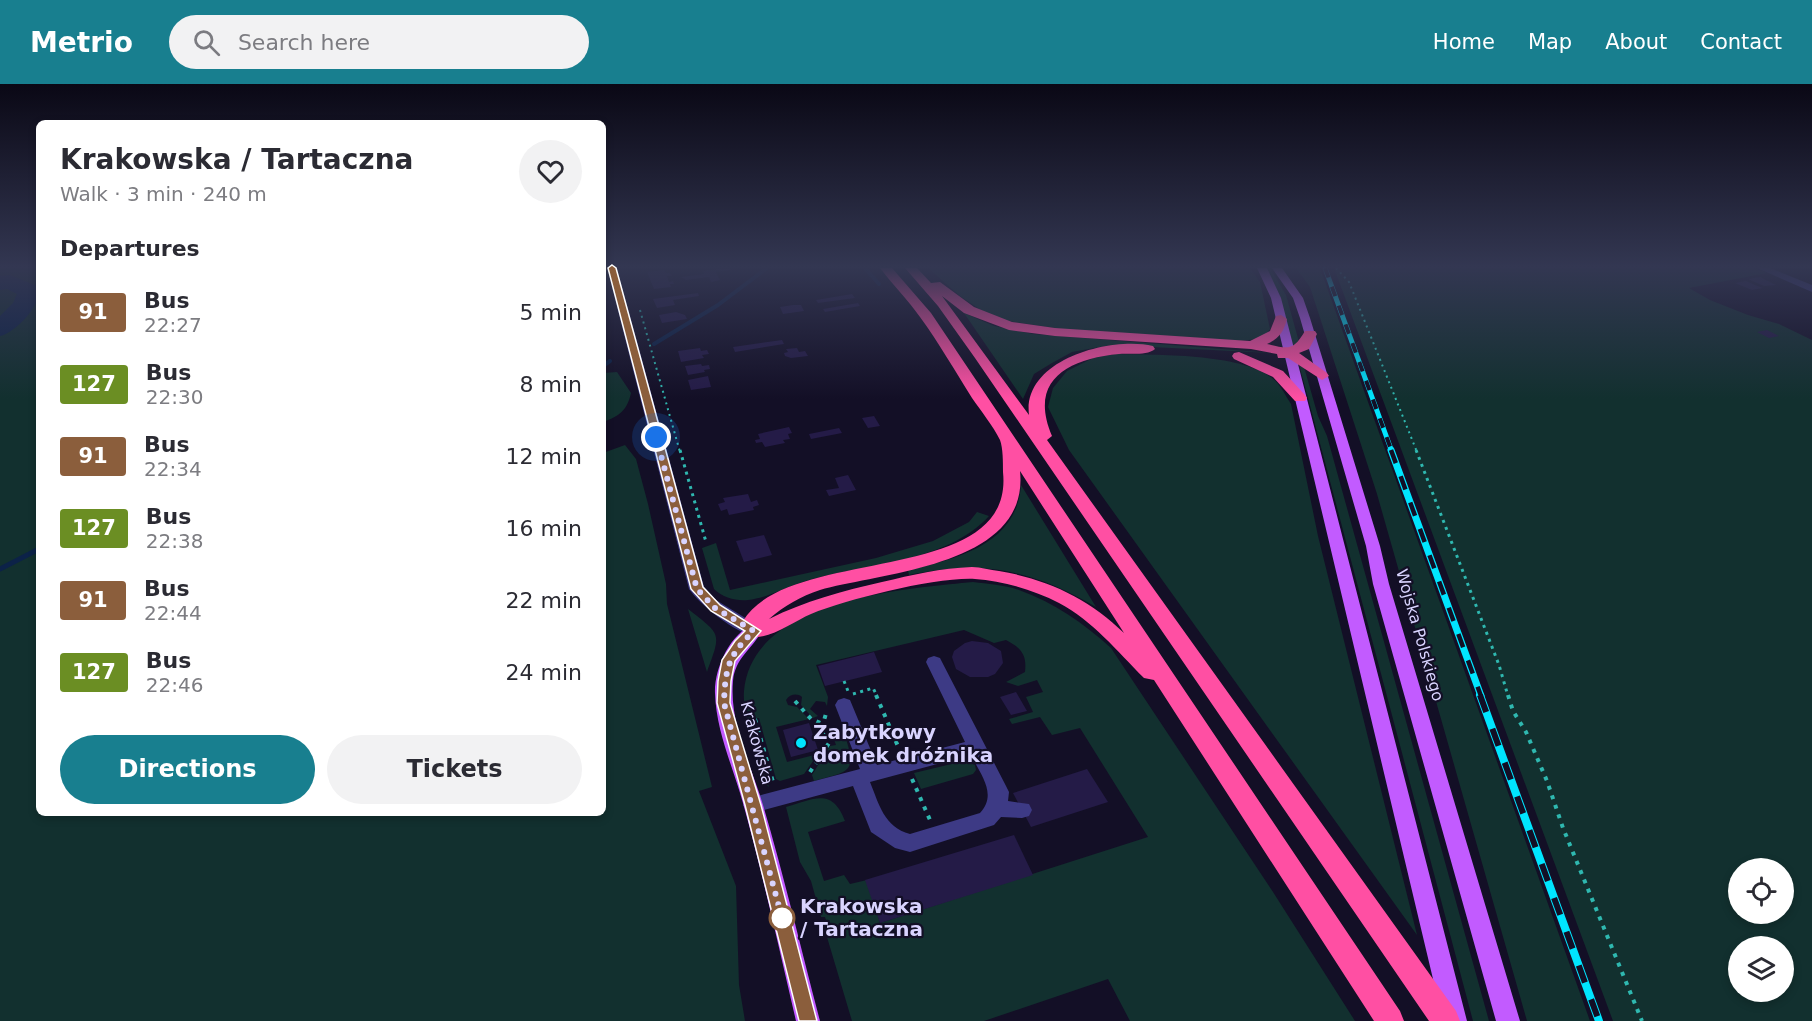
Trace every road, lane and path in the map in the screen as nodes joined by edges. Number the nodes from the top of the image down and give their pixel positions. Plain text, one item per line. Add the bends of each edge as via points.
1 (624, 312) edge
2 (641, 312) edge
3 (922, 312) edge
4 (948, 312) edge
5 (973, 312) edge
6 (1279, 312) edge
7 (1303, 312) edge
8 (1362, 312) edge
9 (1281, 319) junction
10 (1310, 334) junction
11 (1251, 345) junction
12 (1290, 353) junction
13 (1239, 356) junction
14 (1322, 376) junction
15 (1300, 398) junction
16 (1008, 441) junction
17 (1055, 464) junction
18 (706, 542) dead end
19 (754, 631) junction
20 (934, 662) dead end
21 (795, 701) dead end
22 (1180, 702) junction
23 (844, 705) dead end
24 (755, 719) dead end
25 (823, 724) dead end
26 (825, 733) dead end
27 (814, 737) dead end
28 (976, 746) junction
29 (865, 776) junction
30 (779, 785) dead end
31 (753, 805) junction
32 (997, 808) junction
33 (1022, 810) dead end
34 (808, 1021) edge
35 (1390, 1021) edge
36 (1446, 1021) edge
37 (1455, 1021) edge
38 (1508, 1021) edge
39 (1642, 1021) edge

1 - 19 street via 697,589 715,608
2 - 18 path
3 - 16 highway
4 - 17 highway
5 - 11 highway via 1009,326 1049,332
6 - 9 main road
7 - 10 main road, Wojska Polskiego
8 - 39 path via 1513,711 1547,781
9 - 11 highway via 1279,329 1270,339
9 - 12 main road
10 - 12 highway via 1304,346
10 - 14 main road, Wojska Polskiego
11 - 12 highway
12 - 13 highway via 1277,357
12 - 14 highway
12 - 15 main road
13 - 15 highway via 1278,374
13 - 17 highway via 1125,349 1082,357 1064,365 1043,383 1035,406
14 - 38 main road, Wojska Polskiego
15 - 37 main road
16 - 19 highway via 1011,496 1003,515 983,535 947,554 799,592 760,613 753,621
16 - 22 highway
17 - 36 highway
19 - 22 highway via 821,603 934,576 961,573 1005,577 1050,591 1092,615
19 - 31 main road, Krakowska via 729,660 724,681 724,703
20 - 28 street
21 - 25 path via 811,719
22 - 35 highway
23 - 29 street
24 - 30 path via 773,781
26 - 27 path
28 - 29 street
28 - 32 street via 999,792
29 - 31 street
29 - 32 street via 878,826 902,841 916,842 979,822
31 - 34 main road, Krakowska
32 - 33 street

